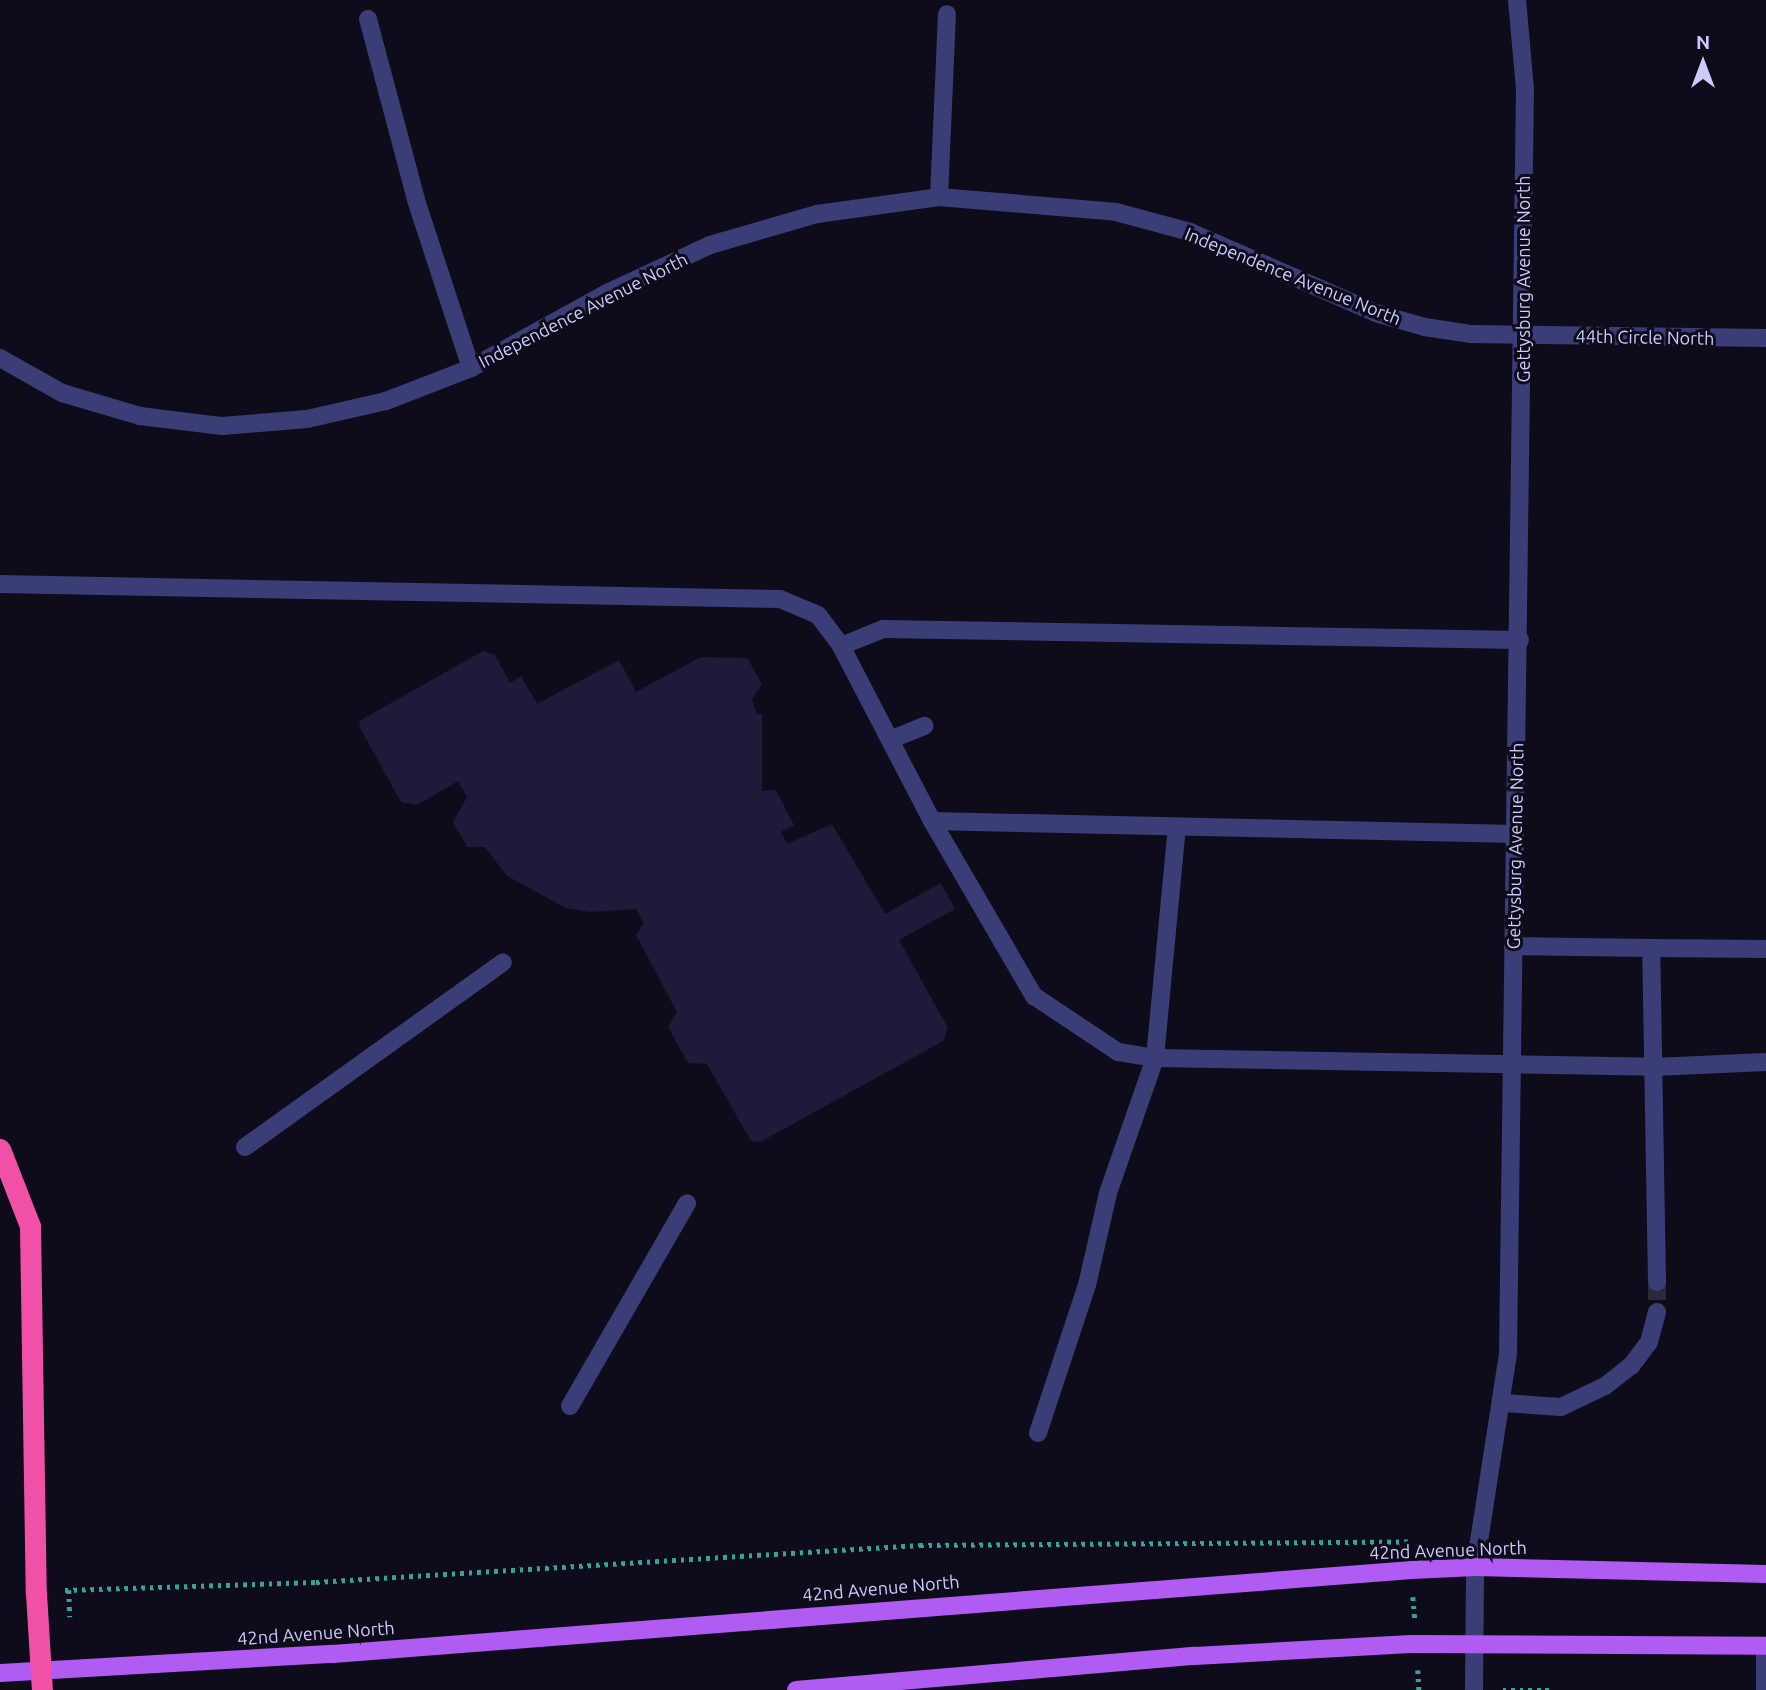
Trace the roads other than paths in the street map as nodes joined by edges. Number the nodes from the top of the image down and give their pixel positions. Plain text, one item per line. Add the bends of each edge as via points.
1 (1517, 0) edge
2 (947, 14) dead end
3 (368, 19) dead end
4 (939, 197) junction
5 (1523, 335) junction
6 (1766, 338) edge
7 (0, 358) edge
8 (471, 368) junction
9 (0, 584) edge
10 (1520, 640) junction
11 (841, 646) junction
12 (925, 726) dead end
13 (892, 739) junction
14 (932, 821) junction
15 (1177, 827) junction
16 (1515, 834) junction
17 (1513, 946) junction
18 (1650, 948) junction
19 (1766, 949) edge
20 (503, 962) dead end
21 (1156, 1058) junction
22 (1766, 1062) edge
23 (1511, 1064) junction
24 (1654, 1067) junction
25 (245, 1147) dead end
26 (0, 1149) edge
27 (687, 1203) dead end
28 (1657, 1282) tunnel mouth
29 (1657, 1312) tunnel mouth
30 (1503, 1403) junction
31 (569, 1406) dead end
32 (1038, 1433) dead end
33 (1475, 1567) junction
34 (1766, 1574) edge
35 (1473, 1643) junction
36 (1766, 1646) edge
37 (0, 1673) edge
38 (42, 1681) edge
39 (796, 1690) edge
40 (1474, 1690) edge
41 (1765, 1690) edge

1 - 5 street, Gettysburg Avenue North via 1525,89
2 - 4 street
3 - 8 street, Independence Avenue North via 416,200
4 - 5 street, Independence Avenue North via 1116,212 1190,232 1379,314 1437,329
4 - 8 street, Independence Avenue North via 817,214 710,245 605,294
5 - 6 street, 44th Circle North
5 - 10 street, Gettysburg Avenue North
7 - 8 street, Independence Avenue North via 62,393 140,416 222,426 307,419 386,401
9 - 11 street via 780,599 818,615
10 - 11 street via 883,629
10 - 16 street, Gettysburg Avenue North
11 - 13 street
12 - 13 street
13 - 14 street
14 - 15 street
14 - 21 street via 1034,996 1118,1052
15 - 16 street
15 - 21 street
16 - 17 street, Gettysburg Avenue North
17 - 18 street
17 - 23 street, Gettysburg Avenue North
18 - 19 street
18 - 24 street
20 - 25 street
21 - 23 street
21 - 32 street via 1108,1193 1087,1285
22 - 24 street
23 - 24 street
23 - 30 street, Gettysburg Avenue North via 1508,1353
24 - 28 street
26 - 38 highway via 30,1226 36,1593
27 - 31 street
29 - 30 street via 1649,1342 1631,1366 1605,1385 1561,1407
30 - 33 street, Gettysburg Avenue North
33 - 34 main road, 42nd Avenue North
33 - 35 street, Gettysburg Avenue North
33 - 38 main road, 42nd Avenue North via 1135,1589
35 - 36 main road
35 - 39 main road via 1195,1656
35 - 40 street, Gettysburg Avenue North
36 - 41 street
37 - 38 main road, 42nd Avenue North

